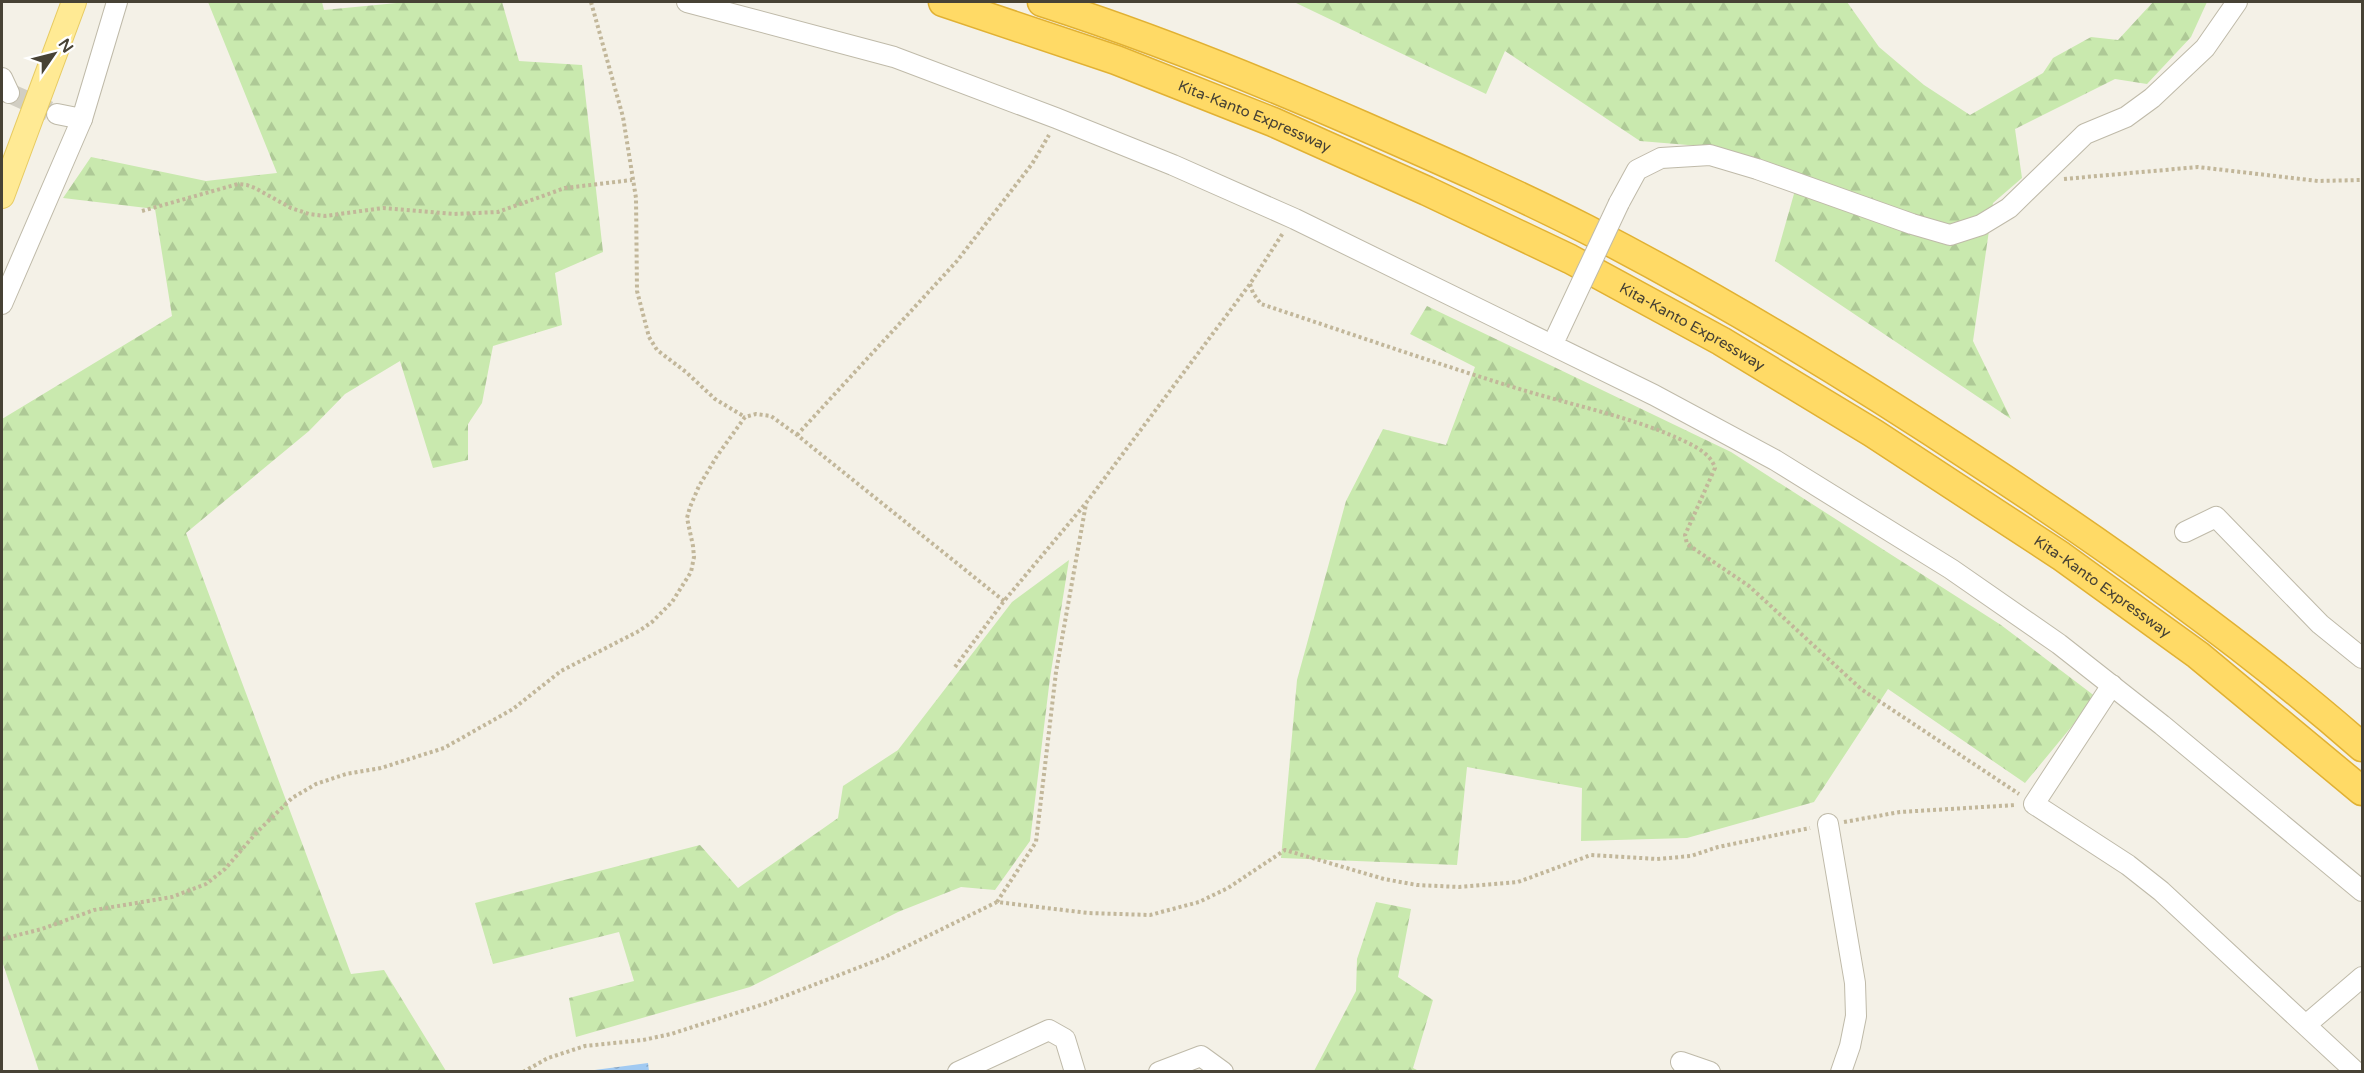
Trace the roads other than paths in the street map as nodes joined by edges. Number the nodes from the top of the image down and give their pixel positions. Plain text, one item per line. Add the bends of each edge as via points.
1 (74, 2) edge
2 (117, 2) edge
3 (692, 2) edge
4 (943, 2) edge
5 (1042, 2) edge
6 (2238, 2) edge
7 (57, 114) tunnel mouth
8 (82, 119) junction
9 (2, 196) edge
10 (2, 304) edge
11 (1554, 340) junction
12 (2185, 532) dead end
13 (2362, 658) edge
14 (2112, 685) junction
15 (2362, 747) edge
16 (2362, 790) edge
17 (1828, 825) road end
18 (2362, 891) edge
19 (2362, 977) edge
20 (2307, 1024) junction
21 (1681, 1062) dead end
22 (958, 1071) edge
23 (1075, 1071) edge
24 (1159, 1071) edge
25 (1223, 1071) edge
26 (1710, 1071) edge
27 (1841, 1071) edge
28 (2356, 1071) edge

1 - 9 main road
2 - 8 street
3 - 11 street via 894,57 1056,118 1295,219
4 - 16 highway, Kita-Kanto Expressway via 1116,60 1273,122 1569,259 1721,341 1873,433 2061,556 2198,655
5 - 15 highway via 1126,29 1441,160 1586,230 1736,311 1890,404 2078,527 2216,627
6 - 11 street, bridge via 2205,48 2152,98 2126,117 2085,134 2009,208 1981,225 1950,235 1710,155 1661,158 1637,170
7 - 8 street
8 - 10 street
11 - 14 street via 1775,460 1950,569
12 - 13 street via 2216,517 2320,624
14 - 18 street
14 - 20 street via 2034,804 2161,891
17 - 27 street via 1855,983 1856,1016
19 - 20 street
20 - 28 street
21 - 26 street
22 - 23 street via 1049,1030 1065,1039
24 - 25 street via 1201,1056

